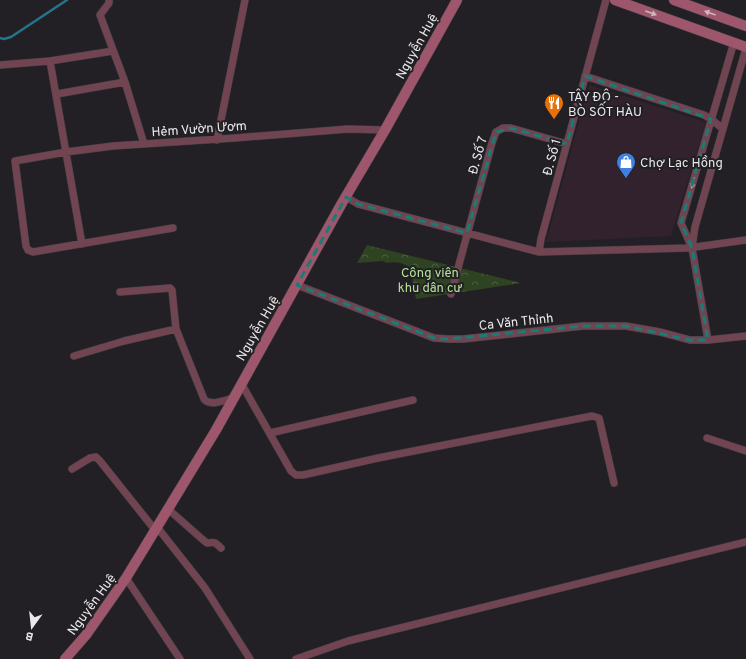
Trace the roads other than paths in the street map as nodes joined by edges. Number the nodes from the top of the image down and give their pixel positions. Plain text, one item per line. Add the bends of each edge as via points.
1 (109, 0) edge
2 (245, 0) edge
3 (456, 0) edge
4 (606, 0) edge
5 (615, 0) edge
6 (674, 0) edge
7 (746, 26) edge
8 (734, 42) junction
9 (746, 47) edge
10 (113, 51) junction
11 (50, 62) junction
12 (0, 66) edge
13 (585, 76) junction
14 (125, 82) junction
15 (57, 94) junction
16 (711, 119) junction
17 (723, 129) junction
18 (385, 130) junction
19 (216, 140) junction
20 (144, 144) junction
21 (567, 144) junction
22 (66, 152) junction
23 (346, 197) junction
24 (173, 228) dead end
25 (467, 233) junction
26 (746, 240) edge
27 (82, 244) junction
28 (692, 248) junction
29 (539, 252) junction
30 (297, 285) junction
31 (120, 292) dead end
32 (451, 294) dead end
33 (176, 329) junction
34 (746, 336) edge
35 (708, 340) junction
36 (74, 356) dead end
37 (241, 383) junction
38 (233, 398) junction
39 (414, 400) dead end
40 (270, 433) junction
41 (707, 438) dead end
42 (746, 451) edge
43 (72, 469) dead end
44 (614, 483) dead end
45 (168, 509) junction
46 (156, 529) junction
47 (746, 542) edge
48 (221, 548) dead end
49 (126, 578) junction
50 (65, 659) edge
51 (180, 659) edge
52 (250, 659) edge
53 (296, 659) edge

1 - 10 street via 100,14
2 - 19 street
3 - 18 main road, Nguyễn Huệ
4 - 13 street, Đ. Số 1
5 -> 8 main road
7 -> 6 main road
8 - 9 main road
8 - 16 street
9 - 17 street
10 - 11 street
10 - 14 street
11 - 12 street
11 - 15 street
13 - 16 street
13 - 21 street, Đ. Số 1
14 - 15 street
14 - 20 street
15 - 22 street
16 - 17 street
16 -> 28 street via 681,223
17 - 28 street via 695,227
18 - 19 street, Hẻm Vườn Ươm via 348,129
18 - 23 main road, Nguyễn Huệ
19 - 20 street, Hẻm Vườn Ươm
20 - 22 street, Hẻm Vườn Ươm
21 - 25 street, Đ. Số 7 via 511,128 503,128 496,132
21 - 29 street, Đ. Số 1
22 - 27 street
22 - 27 street, Hẻm Vườn Ươm via 15,161 26,246 33,252
23 - 25 street via 358,204
23 - 30 main road, Nguyễn Huệ
24 - 27 street
25 - 29 street
25 - 32 street
26 - 28 street
28 - 29 street
28 - 35 street
30 - 35 street, Ca Văn Thỉnh via 434,338 448,340 582,326 626,326 690,340
30 - 37 main road, Nguyễn Huệ
31 - 33 street via 170,288
33 - 36 street
33 - 38 street via 204,400 210,403
34 - 35 street, Ca Văn Thỉnh
37 - 38 main road, Nguyễn Huệ
37 - 40 street
38 - 45 main road, Nguyễn Huệ
39 - 40 street
40 - 44 street via 291,471 296,475 303,475 596,416 599,418
41 - 42 street
43 - 46 street via 96,457
45 - 46 main road, Nguyễn Huệ
45 - 48 street via 207,543 215,542
46 - 49 main road, Nguyễn Huệ
46 - 52 street via 205,588
47 - 53 street via 348,641
49 - 50 main road, Nguyễn Huệ via 86,636
49 - 51 street

